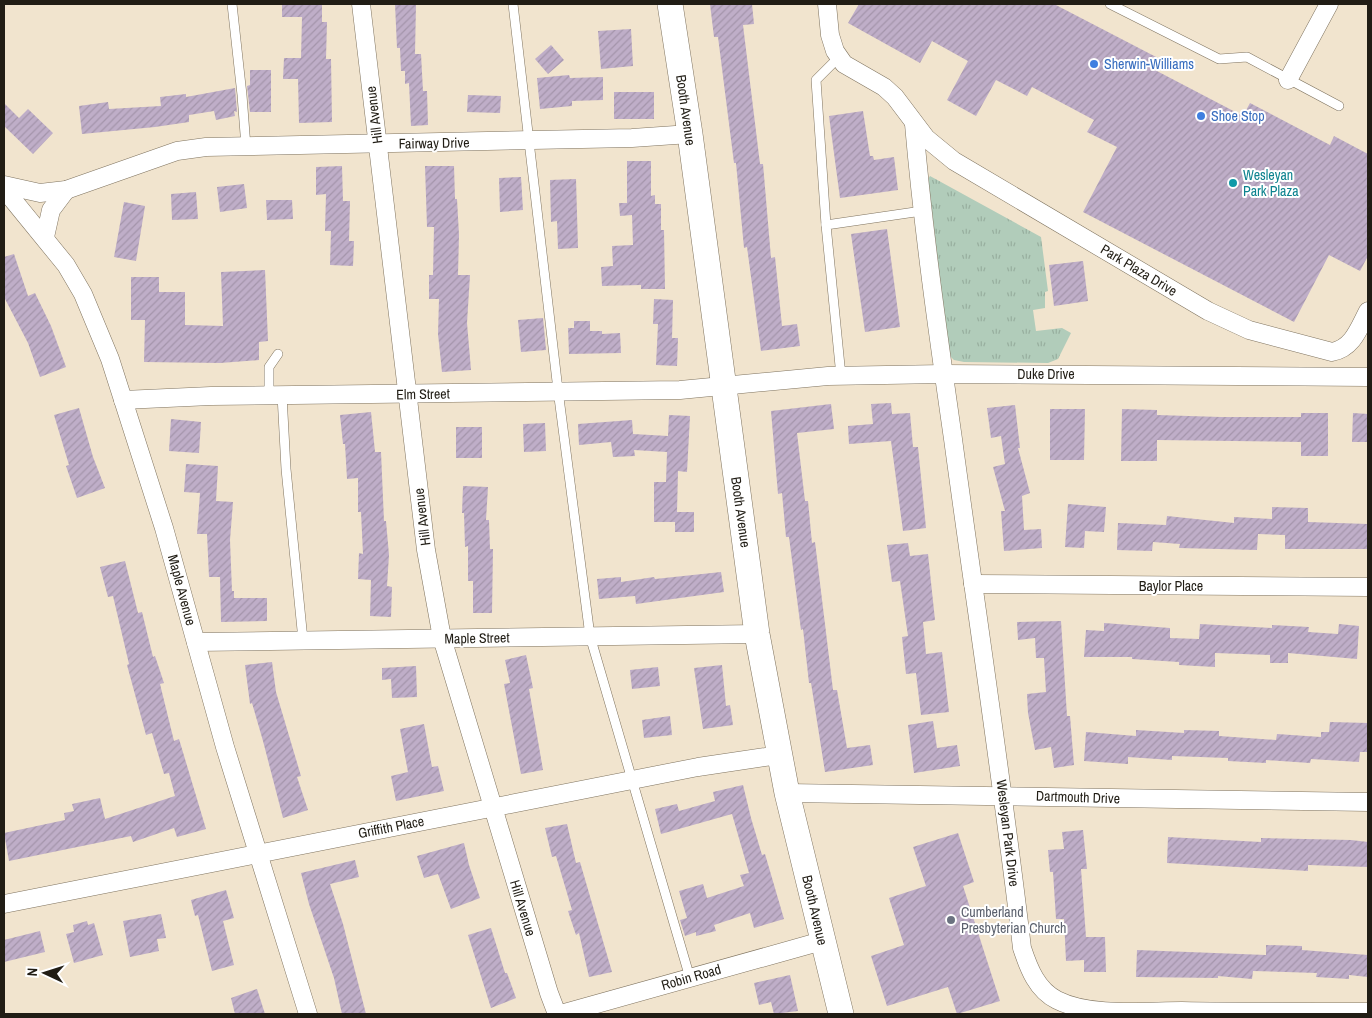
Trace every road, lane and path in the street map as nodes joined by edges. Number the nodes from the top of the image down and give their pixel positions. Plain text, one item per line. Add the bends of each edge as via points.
1 (232, 4) edge
2 (361, 4) edge
3 (513, 4) edge
4 (670, 4) edge
5 (827, 4) edge
6 (1110, 4) edge
7 (1329, 4) edge
8 (839, 57) junction
9 (1288, 80) junction
10 (1339, 106) dead end
11 (914, 124) junction
12 (690, 134) junction
13 (529, 141) junction
14 (378, 144) junction
15 (246, 147) junction
16 (4, 185) edge
17 (4, 189) edge
18 (66, 190) junction
19 (922, 211) junction
20 (826, 225) junction
21 (45, 237) junction
22 (1368, 311) edge
23 (278, 354) dead end
24 (943, 374) junction
25 (841, 376) junction
26 (1368, 377) edge
27 (724, 386) junction
28 (558, 390) junction
29 (408, 395) junction
30 (275, 396) junction
31 (123, 400) junction
32 (973, 584) junction
33 (1368, 587) edge
34 (757, 634) junction
35 (590, 636) junction
36 (442, 638) junction
37 (303, 640) junction
38 (196, 642) junction
39 (779, 755) junction
40 (631, 780) junction
41 (787, 793) junction
42 (1004, 795) junction
43 (1368, 802) edge
44 (493, 808) junction
45 (257, 853) junction
46 (4, 904) edge
47 (822, 941) junction
48 (690, 978) junction
49 (1368, 1012) edge
50 (308, 1014) edge
51 (557, 1014) edge
52 (561, 1014) edge
53 (841, 1014) edge

1 - 15 lane
2 - 14 street, Hill Avenue
3 - 13 lane
4 - 12 street, Booth Avenue
5 - 8 street via 830,35
6 - 9 lane via 1219,59 1247,57
7 - 9 street
8 - 11 street, Park Plaza Drive via 844,64 884,87
8 - 20 lane via 816,80
9 - 10 lane
11 - 19 street, Park Plaza Drive
11 - 22 street, Park Plaza Drive via 954,161 1208,311 1249,330 1332,352 1350,344
12 - 13 street, Fairway Drive
12 - 27 street, Booth Avenue
13 - 14 street, Fairway Drive
13 - 28 lane
14 - 15 street, Fairway Drive
14 - 29 street, Hill Avenue
15 - 18 street, Fairway Drive via 178,151
16 - 18 street, Fairway Drive via 40,193
17 - 21 street, Maple Avenue
18 - 21 street via 51,210
19 - 20 lane
19 - 24 street, Park Plaza Drive
20 - 25 lane
21 - 31 street, Maple Avenue via 83,294
23 - 30 lane via 268,367
24 - 25 street, Duke Drive
24 - 26 street, Duke Drive
24 - 32 street, Wesleyan Park Drive
25 - 27 street, Duke Drive
27 - 28 street, Elm Street via 680,390
27 - 34 street, Booth Avenue
28 - 29 street, Elm Street
28 - 35 lane
29 - 30 street, Elm Street
29 - 36 street, Hill Avenue via 426,550
30 - 31 street, Elm Street
30 - 37 lane via 286,469
31 - 38 street, Maple Avenue
32 - 33 street, Baylor Place
32 - 42 street, Wesleyan Park Drive
34 - 35 street, Maple Street
34 - 39 street, Booth Avenue
35 - 36 street, Maple Street
35 - 40 lane
36 - 37 street, Maple Street
36 - 44 street, Hill Avenue
37 - 38 street, Maple Street
38 - 45 street, Maple Avenue
39 - 40 street, Griffith Place
39 - 41 street, Booth Avenue
40 - 44 street, Griffith Place
40 - 48 lane
41 - 42 street, Dartmouth Drive
41 - 47 street, Booth Avenue
42 - 43 street, Dartmouth Drive
42 - 49 street, Wesleyan Park Drive via 1022,948 1029,970 1055,999 1073,1007 1118,1011
44 - 45 street, Griffith Place
44 - 51 street, Hill Avenue
45 - 46 street, Griffith Place
45 - 50 street, Maple Avenue
47 - 48 street, Robin Road
47 - 53 street, Booth Avenue
48 - 52 street, Robin Road

